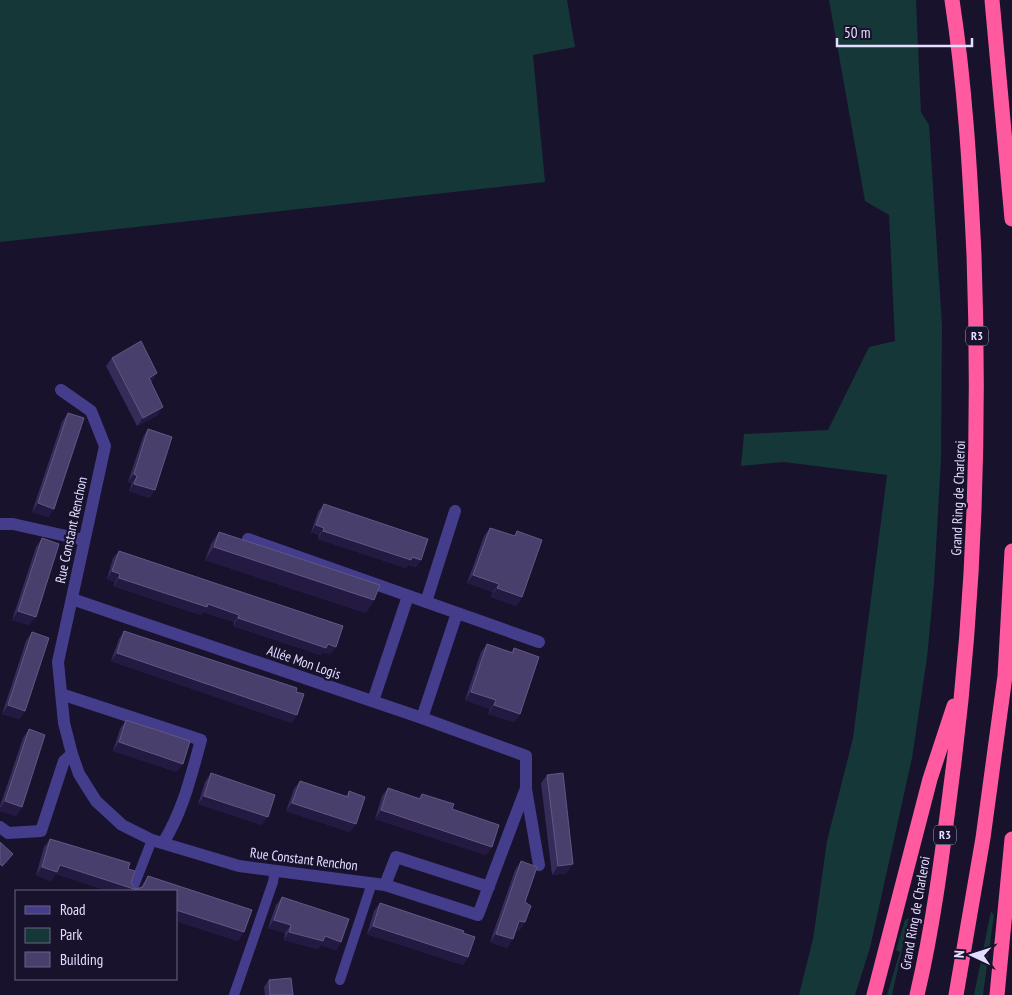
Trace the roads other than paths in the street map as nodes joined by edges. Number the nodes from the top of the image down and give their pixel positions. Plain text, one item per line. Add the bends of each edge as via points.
1 (952, 0) edge
2 (992, 0) edge
3 (1012, 219) edge
4 (61, 390) dead end
5 (455, 511) dead end
6 (0, 524) edge
7 (248, 539) edge
8 (84, 540) junction
9 (1012, 551) edge
10 (408, 596) junction
11 (72, 599) junction
12 (426, 602) junction
13 (457, 613) junction
14 (539, 642) dead end
15 (965, 673) junction
16 (1005, 676) junction
17 (61, 694) junction
18 (1012, 696) edge
19 (373, 701) junction
20 (422, 718) junction
21 (72, 754) junction
22 (526, 756) joint
23 (526, 788) junction
24 (0, 827) edge
25 (1012, 840) edge
26 (158, 842) junction
27 (539, 866) edge
28 (275, 871) junction
29 (372, 883) junction
30 (385, 884) junction
31 (489, 887) junction
32 (133, 890) edge
33 (340, 980) dead end
34 (234, 995) edge
35 (874, 995) edge
36 (917, 995) edge
37 (956, 995) edge
38 (997, 995) edge

1 - 15 highway, Grand Ring de Charleroi / R3 via 971,191 978,355 975,515
2 - 3 highway
4 - 8 street, Rue Constant Renchon via 91,411 105,446
5 - 12 street
6 - 8 street
7 - 10 street
8 - 11 street, Rue Constant Renchon
9 - 16 highway
10 - 12 street
10 - 19 street
11 - 17 street, Rue Constant Renchon via 58,662
11 - 19 street, Allée Mon Logis
12 - 13 street
13 - 14 street
13 - 20 street
15 - 35 highway via 930,779
15 - 36 highway, Grand Ring de Charleroi / R3 via 945,835
16 - 18 highway
16 - 37 highway via 983,838
17 - 21 street, Rue Constant Renchon
17 - 26 street via 201,740 175,824
19 - 20 street, Allée Mon Logis
20 - 22 street, Allée Mon Logis
21 - 24 street via 64,761 41,831 8,833
21 - 26 street, Rue Constant Renchon via 96,801 122,825
22 - 23 street, Rue Constant Renchon
23 - 27 street
23 - 31 street, Rue Constant Renchon
25 - 38 highway
26 - 28 street, Rue Constant Renchon via 239,866
26 - 32 lane
28 - 29 street, Rue Constant Renchon
28 - 34 lane
29 - 30 street, Rue Constant Renchon
29 - 33 lane
30 - 31 street via 396,857
30 - 31 street, Rue Constant Renchon via 478,915

